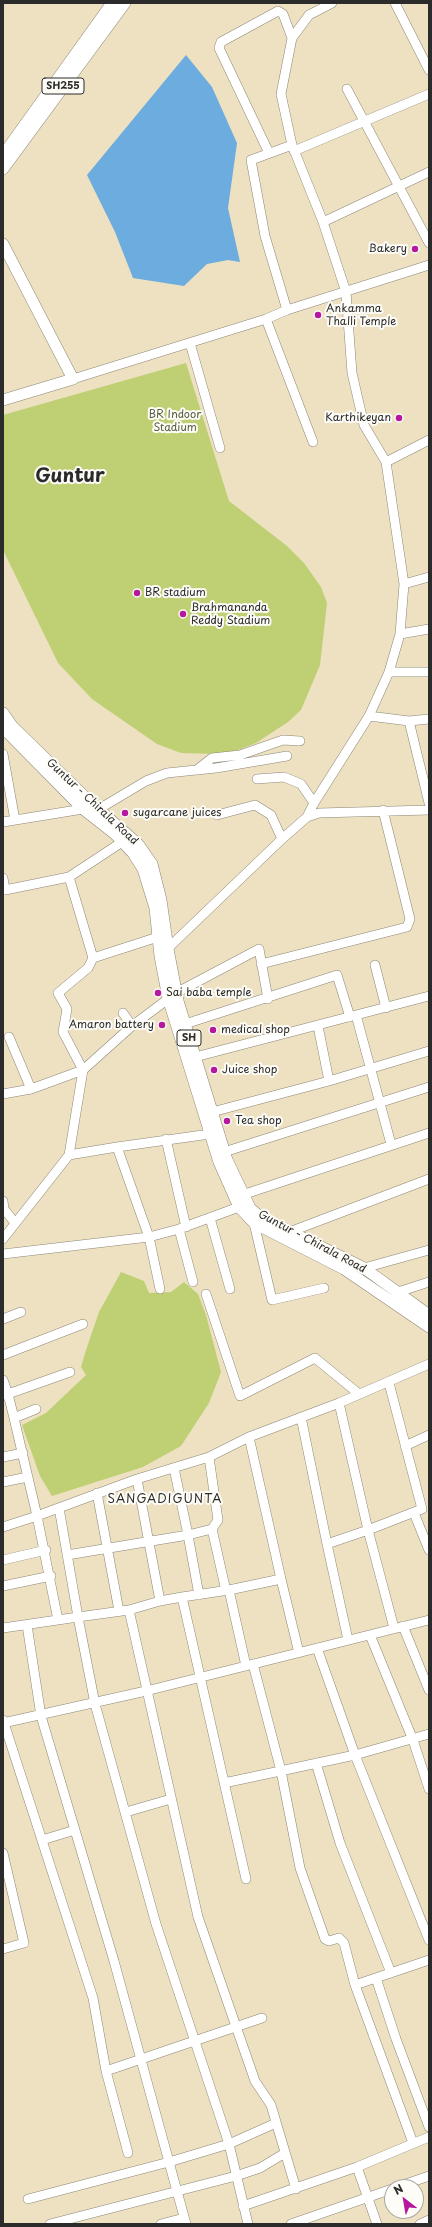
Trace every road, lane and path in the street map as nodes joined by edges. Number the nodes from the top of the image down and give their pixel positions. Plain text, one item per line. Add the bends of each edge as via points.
1 (112, 3) edge
2 (124, 3) edge
3 (332, 3) edge
4 (395, 3) edge
5 (292, 38) junction
6 (429, 70) edge
7 (347, 89) dead end
8 (429, 94) edge
9 (362, 121) junction
10 (293, 148) junction
11 (268, 153) junction
12 (3, 155) edge
13 (3, 169) edge
14 (429, 172) edge
15 (399, 186) junction
16 (323, 222) junction
17 (429, 243) edge
18 (3, 244) edge
19 (429, 265) edge
20 (346, 292) junction
21 (287, 310) junction
22 (266, 320) junction
23 (190, 343) junction
24 (73, 379) junction
25 (3, 400) edge
26 (429, 440) edge
27 (313, 442) dead end
28 (220, 448) dead end
29 (386, 462) junction
30 (429, 577) edge
31 (404, 584) junction
32 (429, 629) edge
33 (400, 634) junction
34 (389, 672) junction
35 (429, 672) edge
36 (3, 713) edge
37 (369, 716) junction
38 (429, 719) edge
39 (409, 721) junction
40 (3, 730) edge
41 (300, 740) dead end
42 (3, 754) edge
43 (287, 756) dead end
44 (198, 769) junction
45 (257, 779) dead end
46 (314, 803) junction
47 (429, 803) edge
48 (83, 809) junction
49 (99, 809) junction
50 (383, 810) junction
51 (429, 810) edge
52 (217, 815) dead end
53 (307, 817) junction
54 (15, 820) junction
55 (3, 822) edge
56 (282, 839) junction
57 (122, 842) junction
58 (69, 876) junction
59 (3, 878) edge
60 (4, 890) edge
61 (158, 937) junction
62 (164, 953) junction
63 (93, 958) junction
64 (261, 964) junction
65 (375, 965) dead end
66 (172, 996) junction
67 (429, 996) edge
68 (268, 999) junction
69 (386, 1008) junction
70 (123, 1013) dead end
71 (353, 1016) junction
72 (185, 1024) junction
73 (132, 1026) junction
74 (318, 1026) junction
75 (9, 1037) dead end
76 (429, 1051) edge
77 (195, 1057) junction
78 (369, 1067) junction
79 (83, 1070) junction
80 (329, 1081) junction
81 (429, 1087) edge
82 (31, 1089) junction
83 (3, 1094) edge
84 (379, 1101) junction
85 (212, 1112) junction
86 (429, 1133) edge
87 (210, 1134) junction
88 (166, 1140) junction
89 (391, 1144) junction
90 (117, 1147) junction
91 (224, 1152) junction
92 (69, 1155) junction
93 (429, 1179) edge
94 (239, 1200) junction
95 (3, 1201) edge
96 (210, 1218) junction
97 (254, 1222) junction
98 (15, 1223) junction
99 (183, 1228) junction
100 (292, 1231) junction
101 (149, 1237) junction
102 (3, 1239) edge
103 (429, 1250) edge
104 (3, 1254) edge
105 (364, 1268) junction
106 (193, 1282) dead end
107 (429, 1282) edge
108 (324, 1288) dead end
109 (160, 1289) dead end
110 (230, 1289) dead end
111 (398, 1292) junction
112 (206, 1294) dead end
113 (21, 1312) dead end
114 (429, 1315) edge
115 (3, 1319) edge
116 (83, 1324) dead end
117 (429, 1327) edge
118 (3, 1355) edge
119 (429, 1364) edge
120 (70, 1372) dead end
121 (3, 1380) edge
122 (389, 1383) junction
123 (5, 1394) edge
124 (359, 1394) junction
125 (339, 1403) junction
126 (36, 1409) dead end
127 (301, 1417) junction
128 (14, 1418) junction
129 (429, 1435) edge
130 (249, 1436) junction
131 (405, 1446) junction
132 (23, 1453) junction
133 (3, 1457) edge
134 (209, 1457) junction
135 (174, 1468) junction
136 (28, 1477) junction
137 (137, 1479) junction
138 (3, 1482) edge
139 (97, 1493) junction
140 (59, 1508) junction
141 (422, 1510) edge
142 (37, 1516) junction
143 (3, 1527) edge
144 (212, 1529) junction
145 (368, 1530) junction
146 (188, 1535) junction
147 (150, 1541) junction
148 (327, 1544) junction
149 (107, 1548) junction
150 (46, 1550) junction
151 (429, 1550) edge
152 (67, 1555) junction
153 (3, 1560) edge
154 (51, 1576) junction
155 (281, 1579) junction
156 (3, 1586) edge
157 (228, 1591) junction
158 (199, 1595) junction
159 (182, 1597) junction
160 (160, 1601) junction
161 (124, 1611) junction
162 (78, 1617) junction
163 (58, 1620) junction
164 (429, 1620) edge
165 (27, 1625) junction
166 (399, 1627) junction
167 (3, 1628) edge
168 (370, 1635) junction
169 (348, 1640) junction
170 (317, 1648) junction
171 (298, 1653) junction
172 (250, 1665) junction
173 (200, 1678) junction
174 (429, 1690) edge
175 (146, 1691) junction
176 (95, 1704) junction
177 (41, 1716) junction
178 (3, 1722) edge
179 (429, 1734) edge
180 (413, 1740) junction
181 (355, 1755) junction
182 (316, 1763) junction
183 (281, 1771) junction
184 (224, 1783) junction
185 (429, 1789) edge
186 (171, 1800) junction
187 (126, 1812) junction
188 (75, 1830) junction
189 (42, 1840) junction
190 (3, 1853) edge
191 (6, 1875) edge
192 (246, 1879) dead end
193 (425, 1919) edge
194 (429, 1940) edge
195 (3, 1948) edge
196 (429, 1960) edge
197 (391, 1973) junction
198 (376, 1978) junction
199 (355, 1985) junction
200 (262, 2018) dead end
201 (236, 2027) junction
202 (197, 2042) junction
203 (140, 2060) junction
204 (106, 2071) junction
205 (276, 2123) junction
206 (429, 2127) edge
207 (429, 2137) edge
208 (413, 2143) junction
209 (229, 2144) junction
210 (128, 2153) dead end
211 (285, 2153) junction
212 (169, 2162) junction
213 (357, 2167) junction
214 (236, 2176) junction
215 (296, 2189) junction
216 (177, 2191) junction
217 (384, 2192) edge
218 (368, 2197) junction
219 (28, 2198) dead end
220 (243, 2206) junction
221 (429, 2220) edge
222 (185, 2221) edge
223 (50, 2224) edge
224 (162, 2224) edge
225 (248, 2224) edge
226 (291, 2224) edge
227 (377, 2224) edge
228 (420, 2224) edge

1 - 12 main road, SH255
2 - 13 main road, SH255
3 - 5 street via 309,15
4 - 6 street
5 - 10 street via 281,94
5 - 11 street via 283,14 278,11 221,42 219,48
7 - 9 street
8 - 9 street
9 - 10 street
9 - 15 street
10 - 11 street
10 - 16 street
11 - 21 street via 251,160 265,236
14 - 15 street
15 - 16 street
15 - 17 street
16 - 20 street
18 - 24 main road
19 - 20 street
20 - 21 street
20 - 29 street via 352,373 364,425
21 - 22 street
22 - 23 street
22 - 27 street
23 - 24 street
23 - 28 street
24 - 25 main road
26 - 29 street
29 - 31 street
30 - 31 street
31 - 33 street
32 - 33 street
33 - 34 street
34 - 35 street
34 - 37 street
36 - 49 main road, Guntur - Chirala Road / SH via 12,726
37 - 39 street
37 - 46 street
38 - 39 street
39 - 47 street
40 - 48 main road, Guntur - Chirala Road / SH
41 - 44 street via 277,741 240,755 212,758
42 - 54 street
43 - 44 street via 240,765
44 - 49 street via 157,776
45 - 46 street via 284,777 301,784
46 - 53 street
48 - 54 street
48 - 57 main road, Guntur - Chirala Road / SH
49 - 62 main road, Guntur - Chirala Road / SH via 138,844 152,864 161,900
50 - 51 street
50 - 53 street via 319,813
50 - 64 street via 410,919 407,927
52 - 56 street via 255,805 271,815
53 - 56 street
54 - 55 street
56 - 62 street
57 - 58 street
57 - 61 main road, Guntur - Chirala Road / SH via 138,860 147,878
58 - 60 street
58 - 63 street
59 - 60 street
61 - 62 main road, Guntur - Chirala Road / SH
61 - 63 street
62 - 66 main road, Guntur - Chirala Road / SH
63 - 79 street via 88,968 58,993 67,1009 63,1032
64 - 66 street via 259,949
64 - 68 street
65 - 69 street
66 - 72 main road, Guntur - Chirala Road / SH
66 - 73 street
66 - 87 main road, Guntur - Chirala Road / SH
67 - 69 street
68 - 71 street via 337,975
68 - 72 street
69 - 71 street
70 - 73 street
71 - 74 street
71 - 78 street
72 - 77 main road, Guntur - Chirala Road / SH
73 - 79 street
74 - 77 street
74 - 80 street
75 - 82 street
76 - 78 street
77 - 85 main road, Guntur - Chirala Road / SH
78 - 80 street
78 - 84 street
79 - 82 street
79 - 92 street
80 - 85 street
81 - 84 street
82 - 83 street
84 - 89 street
84 - 91 street
85 - 91 main road, Guntur - Chirala Road / SH
86 - 89 street
87 - 88 street
87 - 94 main road, Guntur - Chirala Road / SH via 219,1162
88 - 90 street
88 - 99 street
89 - 94 street
90 - 92 street
90 - 101 street
91 - 94 main road, Guntur - Chirala Road / SH
92 - 98 street
93 - 100 street
94 - 96 street
94 - 97 main road, Guntur - Chirala Road / SH
94 - 100 main road, Guntur - Chirala Road / SH via 260,1217
95 - 98 street via 4,1209
96 - 99 street
96 - 110 street
97 - 108 street via 272,1300
97 - 117 main road, Guntur - Chirala Road / SH via 344,1269
98 - 102 street
99 - 101 street
99 - 106 street
100 - 105 main road, Guntur - Chirala Road / SH
101 - 104 street
101 - 109 street
103 - 105 street
105 - 111 main road, Guntur - Chirala Road / SH
107 - 111 street
111 - 114 main road, Guntur - Chirala Road / SH
112 - 124 street via 240,1396 315,1358
113 - 115 street
116 - 118 street
119 - 122 street
120 - 123 street
121 - 123 street
122 - 124 street
122 - 131 street
123 - 128 street
124 - 125 street
125 - 127 street
125 - 145 street
126 - 128 street
127 - 130 street
127 - 148 street
128 - 132 street
129 - 131 street
130 - 134 street
130 - 155 street
131 - 141 street
132 - 133 street
132 - 136 street
134 - 135 street
134 - 144 street via 218,1520
135 - 137 street
135 - 146 street
136 - 138 street
136 - 142 street
137 - 139 street
137 - 147 street
139 - 140 street
139 - 149 street
140 - 142 street
140 - 152 street
141 - 145 street
141 - 151 street
142 - 143 street
142 - 150 street
144 - 146 street
144 - 157 street
145 - 148 street
145 - 166 street
146 - 147 street
146 - 158 street
147 - 149 street
147 - 160 street
148 - 169 street
149 - 152 street
149 - 161 street
150 - 153 street
150 - 154 street
152 - 162 street
154 - 156 street
154 - 163 street
155 - 157 street
155 - 171 street
157 - 158 street
157 - 172 street
158 - 159 street
159 - 160 street
159 - 173 street
160 - 161 street
161 - 162 street
161 - 175 street
162 - 163 street
162 - 176 street
163 - 165 street
164 - 166 street
165 - 167 street
165 - 177 street
166 - 168 street
166 - 174 street
168 - 169 street
168 - 180 street
169 - 170 street
170 - 171 street
170 - 181 street
171 - 172 street
172 - 173 street
172 - 183 street
173 - 175 street
173 - 184 street
175 - 176 street
175 - 186 street
176 - 177 street
176 - 187 street
177 - 178 street
177 - 188 street
178 - 189 street
179 - 180 street
180 - 181 street
180 - 185 street
181 - 182 street
181 - 193 street via 388,1838
182 - 183 street
182 - 197 street via 344,1854
183 - 184 street
183 - 199 street via 299,1865 325,1939 329,1941 340,1938 344,1943
184 - 192 street
186 - 187 street
186 - 201 street via 198,1917
187 - 202 street via 156,1924
188 - 189 street
188 - 203 street
189 - 204 street via 93,1998
190 - 191 street
191 - 195 street via 24,1943
193 - 194 street
196 - 197 street
197 - 198 street
198 - 199 street
198 - 206 street
199 - 208 street
200 - 201 street
201 - 202 street
201 - 205 street via 255,2081 269,2101
202 - 203 street
202 - 209 street
203 - 204 street
203 - 212 street
204 - 210 street
205 - 209 street
205 - 211 street
207 - 208 street
208 - 213 street
209 - 212 street
209 - 214 street
211 - 214 street via 260,2168
211 - 215 street
212 - 216 street
212 - 219 street
213 - 215 street
213 - 218 street
214 - 216 street
214 - 220 street
215 - 220 street
216 - 222 street
216 - 223 street
217 - 218 street
218 - 226 street
218 - 227 street
220 - 225 street
221 - 228 street
222 - 224 street

